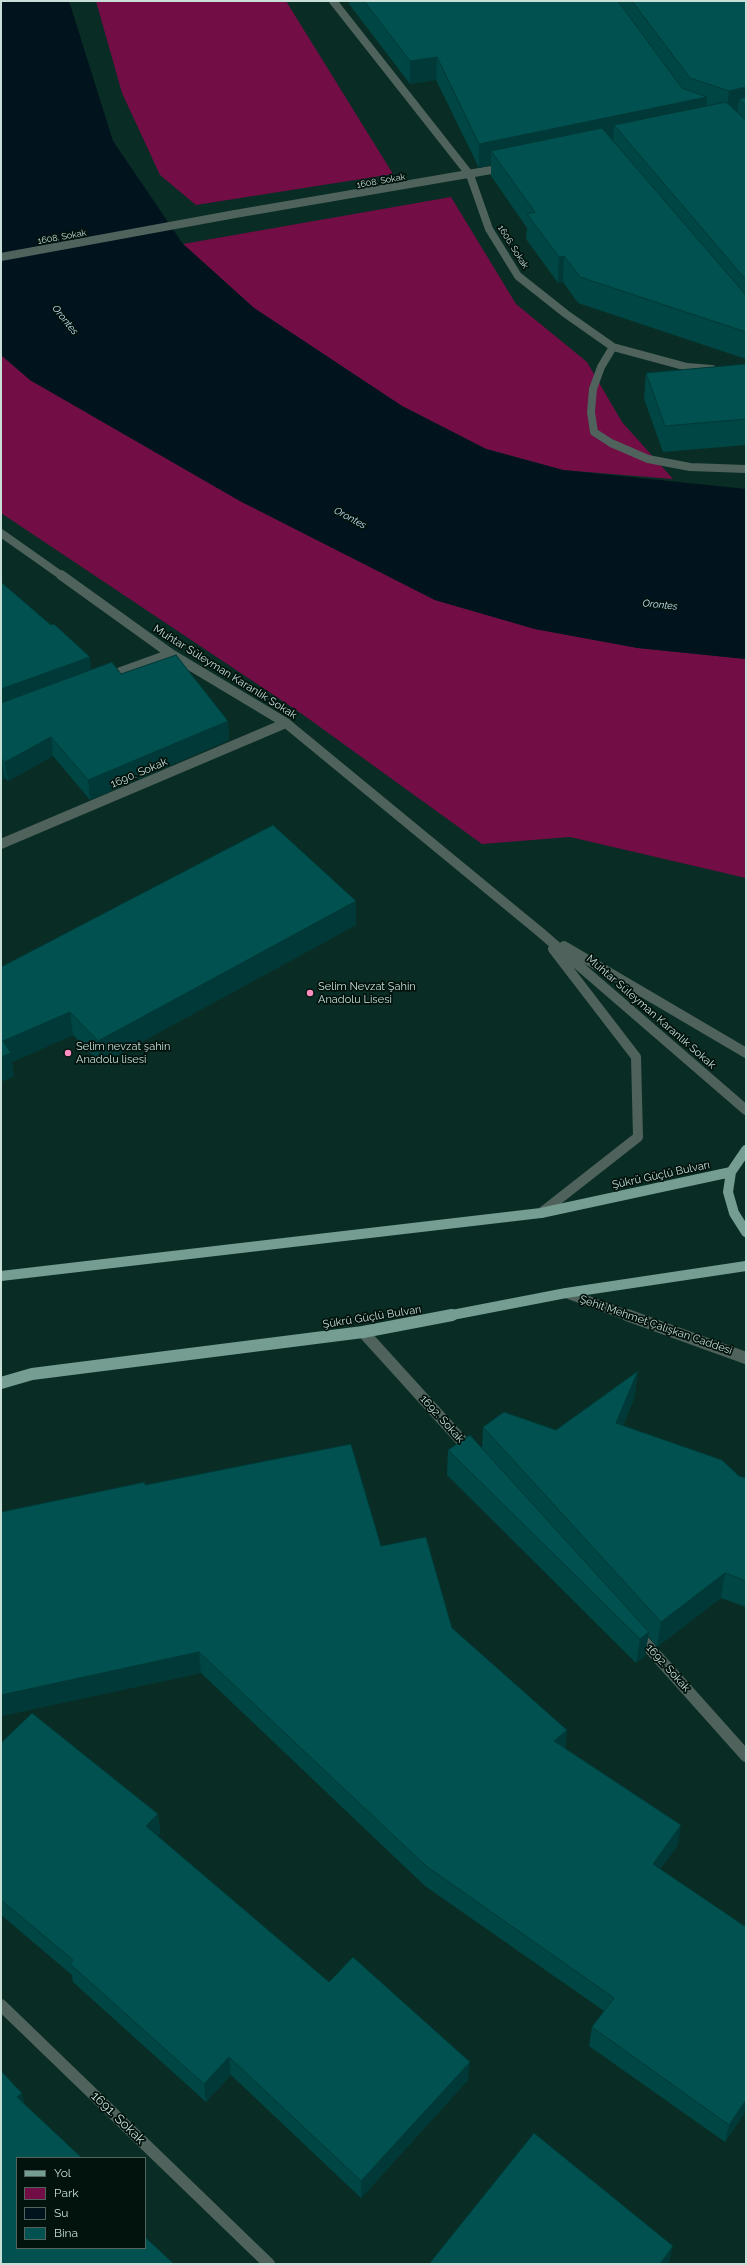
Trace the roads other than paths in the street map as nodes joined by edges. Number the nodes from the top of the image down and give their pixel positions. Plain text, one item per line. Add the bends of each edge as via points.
1 (333, 1) edge
2 (509, 167) edge
3 (470, 175) junction
4 (1, 257) edge
5 (613, 347) junction
6 (718, 370) edge
7 (746, 469) edge
8 (1, 533) edge
9 (171, 654) junction
10 (97, 681) edge
11 (286, 723) junction
12 (1, 844) edge
13 (540, 932) junction
14 (746, 1053) edge
15 (746, 1110) edge
16 (746, 1150) edge
17 (731, 1172) junction
18 (541, 1213) junction
19 (746, 1232) edge
20 (746, 1266) edge
21 (1, 1276) edge
22 (566, 1293) junction
23 (363, 1332) junction
24 (746, 1358) edge
25 (1, 1383) edge
26 (479, 1460) edge
27 (632, 1628) edge
28 (746, 1756) edge
29 (1, 2005) edge
30 (269, 2264) edge

1 - 3 street, 1606. Sokak
2 - 3 street, 1608. Sokak
3 - 4 street, 1608. Sokak via 235,214
3 - 5 street, 1606. Sokak via 489,229 518,276
5 - 6 street, 1606. Sokak via 687,367
5 - 7 street via 601,367 593,389 591,412 594,432 610,443 648,459 690,466
8 - 9 street, Muhtar Süleyman Karanlık Sokak
9 - 10 street
9 - 11 street, Muhtar Süleyman Karanlık Sokak
11 - 12 street, 1690. Sokak
11 - 13 street, Muhtar Süleyman Karanlık Sokak
13 - 14 street, Muhtar Süleyman Karanlık Sokak
13 - 15 street, Muhtar Süleyman Karanlık Sokak
13 - 18 street, Muhtar Süleyman Karanlık Sokak via 636,1057 638,1136
16 - 17 main road
17 - 18 main road, Şükrü Güçlü Bulvarı
17 - 19 main road via 728,1192 734,1213
18 - 21 main road, Şükrü Güçlü Bulvarı
20 - 22 main road, Şükrü Güçlü Bulvarı
22 - 23 main road, Şükrü Güçlü Bulvarı
22 - 24 street, Şehit Mehmet Çalışkan Caddesi
23 - 25 main road, Şükrü Güçlü Bulvarı via 32,1374
23 - 26 street, 1692. Sokak
27 - 28 street, 1692. Sokak
29 - 30 street, 1691. Sokak

